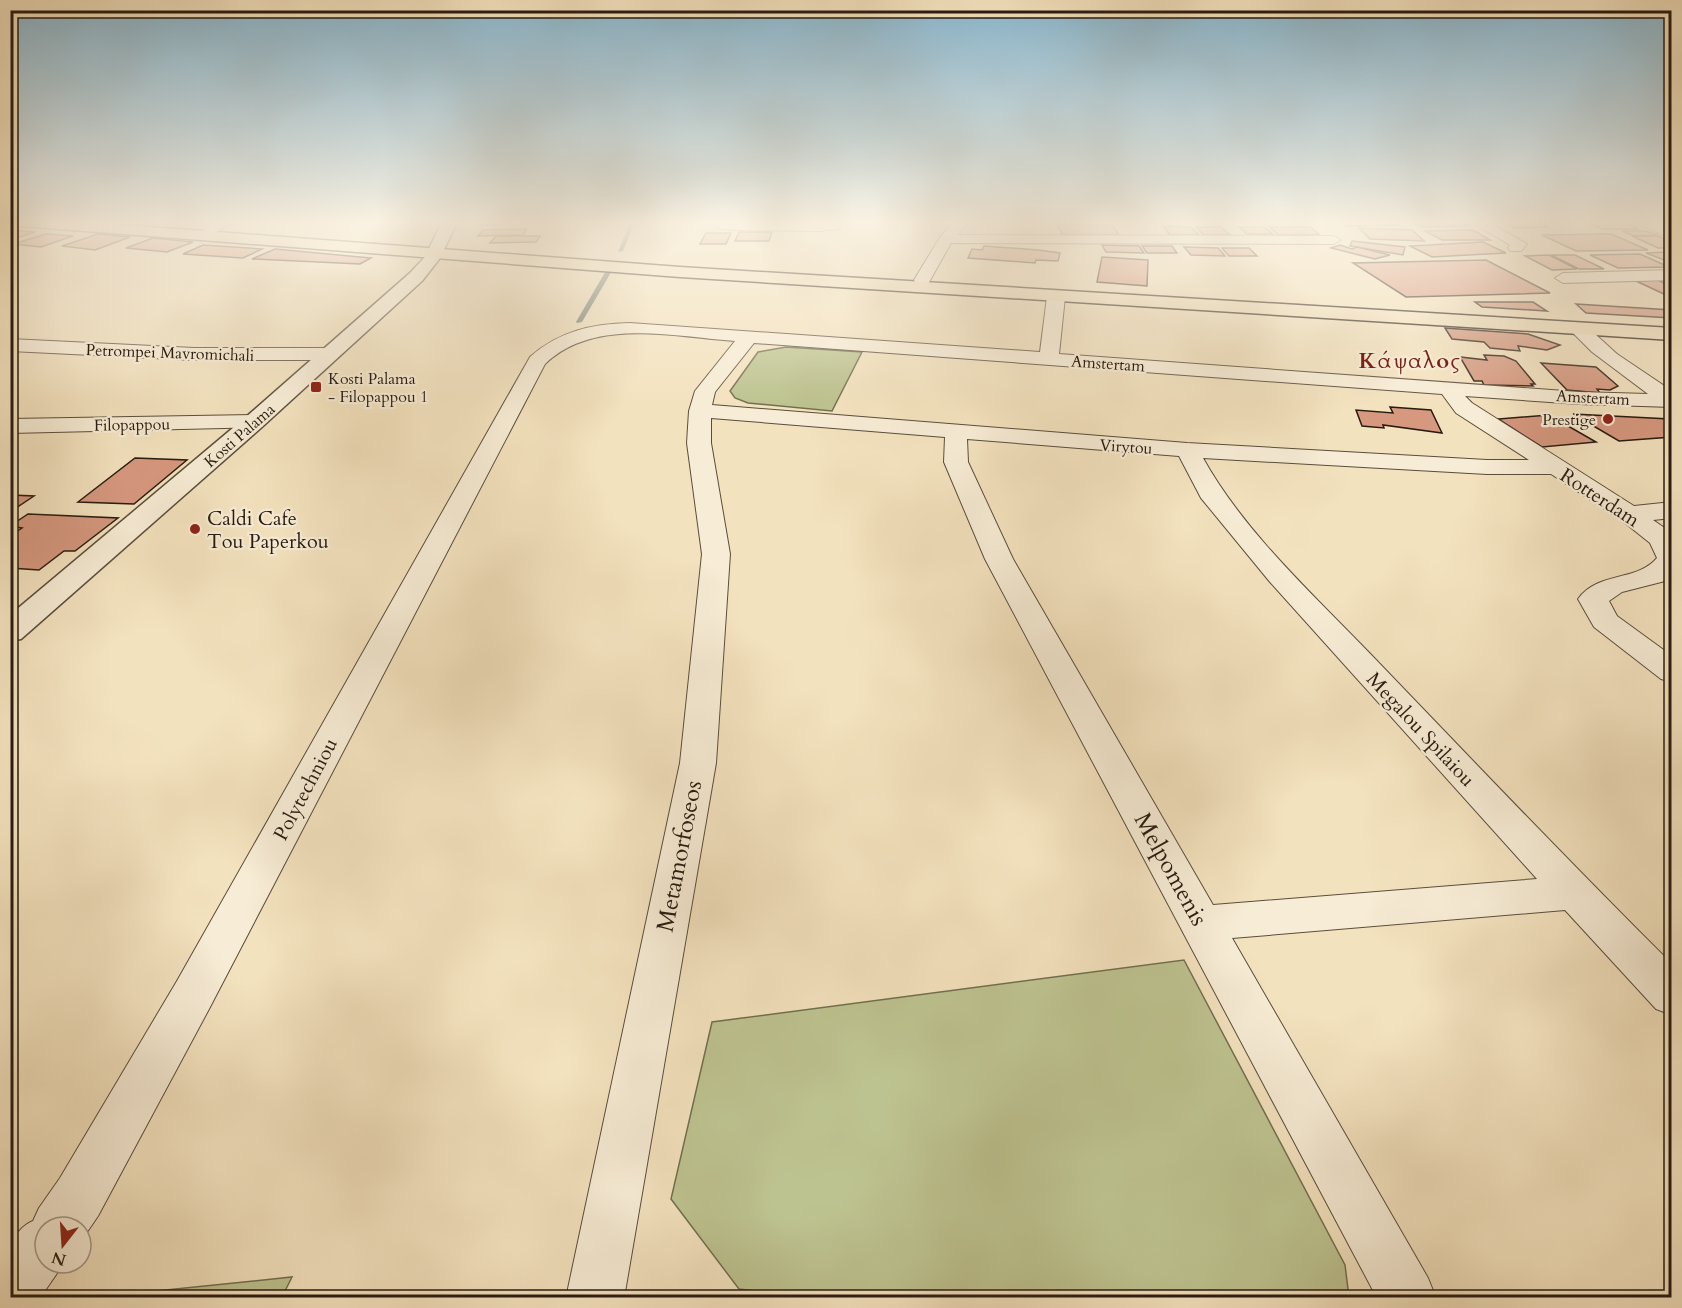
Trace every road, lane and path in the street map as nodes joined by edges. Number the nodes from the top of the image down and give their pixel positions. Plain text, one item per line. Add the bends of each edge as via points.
1 (409, 283) edge
2 (846, 283) edge
3 (969, 283) edge
4 (1056, 297) junction
5 (1577, 328) junction
6 (1671, 328) edge
7 (1671, 334) edge
8 (748, 338) junction
9 (10, 345) edge
10 (548, 349) joint
11 (330, 354) junction
12 (1049, 358) junction
13 (1448, 388) junction
14 (1671, 401) edge
15 (700, 411) junction
16 (254, 422) junction
17 (16, 429) edge
18 (956, 433) junction
19 (1187, 450) junction
20 (1554, 467) junction
21 (1671, 510) edge
22 (1629, 514) junction
23 (10, 632) edge
24 (1671, 672) edge
25 (1574, 893) junction
26 (1201, 923) junction
27 (1671, 995) edge
28 (66, 1215) edge
29 (33, 1260) edge
30 (10, 1291) edge
31 (595, 1298) edge
32 (1408, 1298) edge

1 - 11 street, Kosti Palama
2 - 4 main road
3 - 6 main road
4 - 5 main road
4 - 12 street
5 - 7 main road
5 - 14 street
8 - 10 street, Amstertam via 628,328 570,336
8 - 12 street, Amstertam
8 - 15 street via 705,391
9 - 11 street, Petrompei Mavromichali via 194,354
10 - 28 street, Polytechniou via 537,361 193,995
11 - 16 street, Kosti Palama
12 - 13 street, Amstertam
13 - 14 street, Amstertam
13 - 20 street, Rotterdam via 1464,408
15 - 18 street, Virytou
15 - 31 street, Metamorfoseos via 699,443 716,554 698,763
16 - 17 street, Filopappou
16 - 23 street, Kosti Palama
18 - 19 street, Virytou
18 - 26 street, Melpomenis via 956,462 999,560
19 - 20 street, Virytou via 1487,467
19 - 25 street, Megalou Spilaiou via 1210,493 1280,576
20 - 22 street, Rotterdam
21 - 22 street
22 - 24 street, Rotterdam via 1662,539 1671,559 1659,574 1612,585 1593,599 1605,621
25 - 26 street
25 - 27 street, Megalou Spilaiou
26 - 32 street, Melpomenis
29 - 30 street

